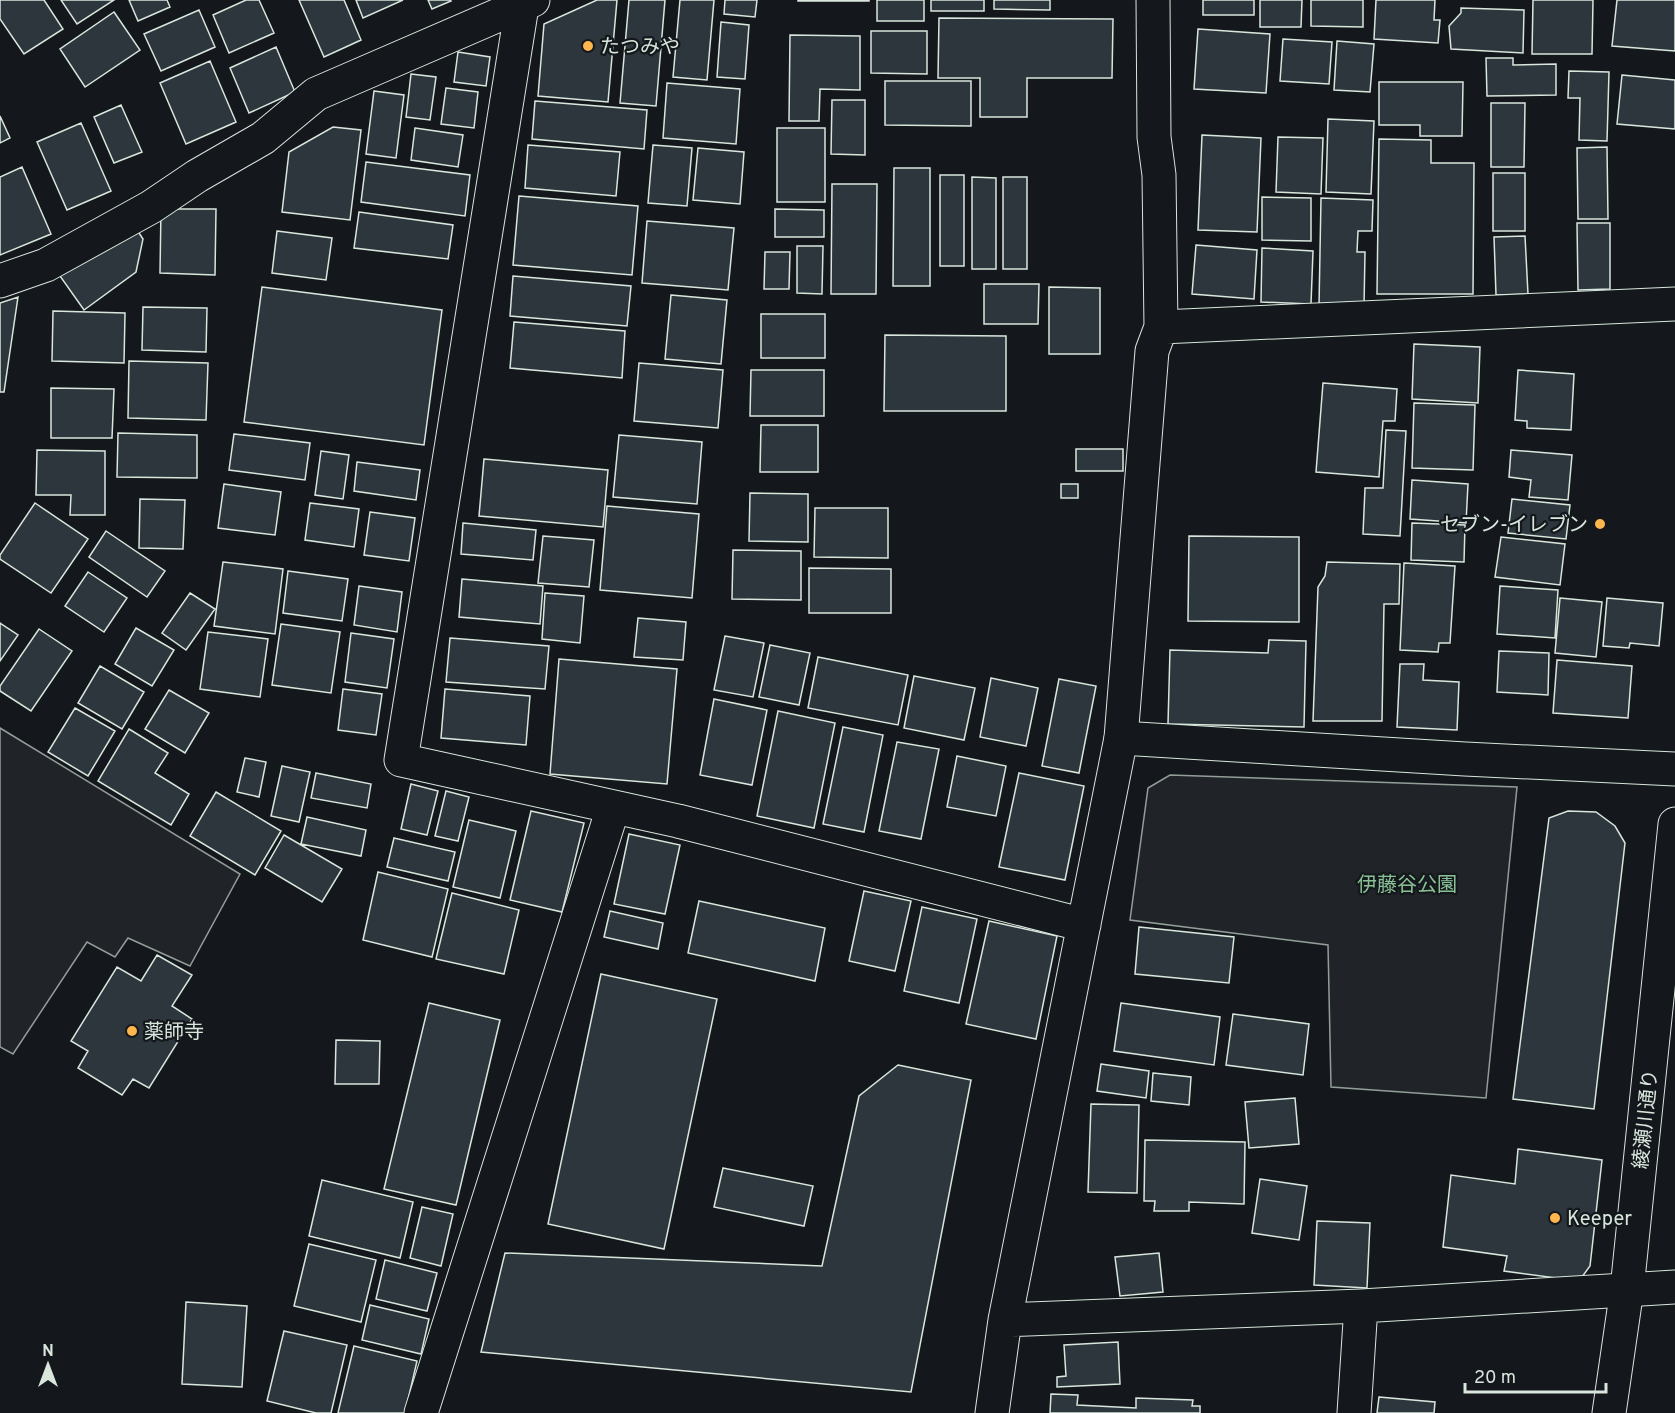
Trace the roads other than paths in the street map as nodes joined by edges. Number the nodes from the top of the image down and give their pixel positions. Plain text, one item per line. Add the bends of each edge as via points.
1 (1153, 0) edge
2 (526, 1) edge
3 (0, 281) edge
4 (1675, 304) edge
5 (1161, 327) junction
6 (1121, 738) junction
7 (1675, 769) edge
8 (613, 808) junction
9 (1675, 824) edge
10 (1084, 925) junction
11 (1675, 1287) edge
12 (1627, 1289) junction
13 (1362, 1306) junction
14 (1005, 1320) junction
15 (421, 1413) edge
16 (992, 1413) edge
17 (1354, 1413) edge
18 (1609, 1413) edge

1 - 5 street
2 - 3 street via 316,94 263,138 151,207 46,266
2 - 8 street via 401,760
4 - 5 street
5 - 6 street via 1152,351
6 - 7 street
6 - 10 street
8 - 10 street via 678,821
8 - 15 street
9 - 12 street, 綾瀬川通り
10 - 14 street
11 - 12 street
12 - 13 street
12 - 18 street, 綾瀬川通り
13 - 14 street
13 - 17 street
14 - 16 street

